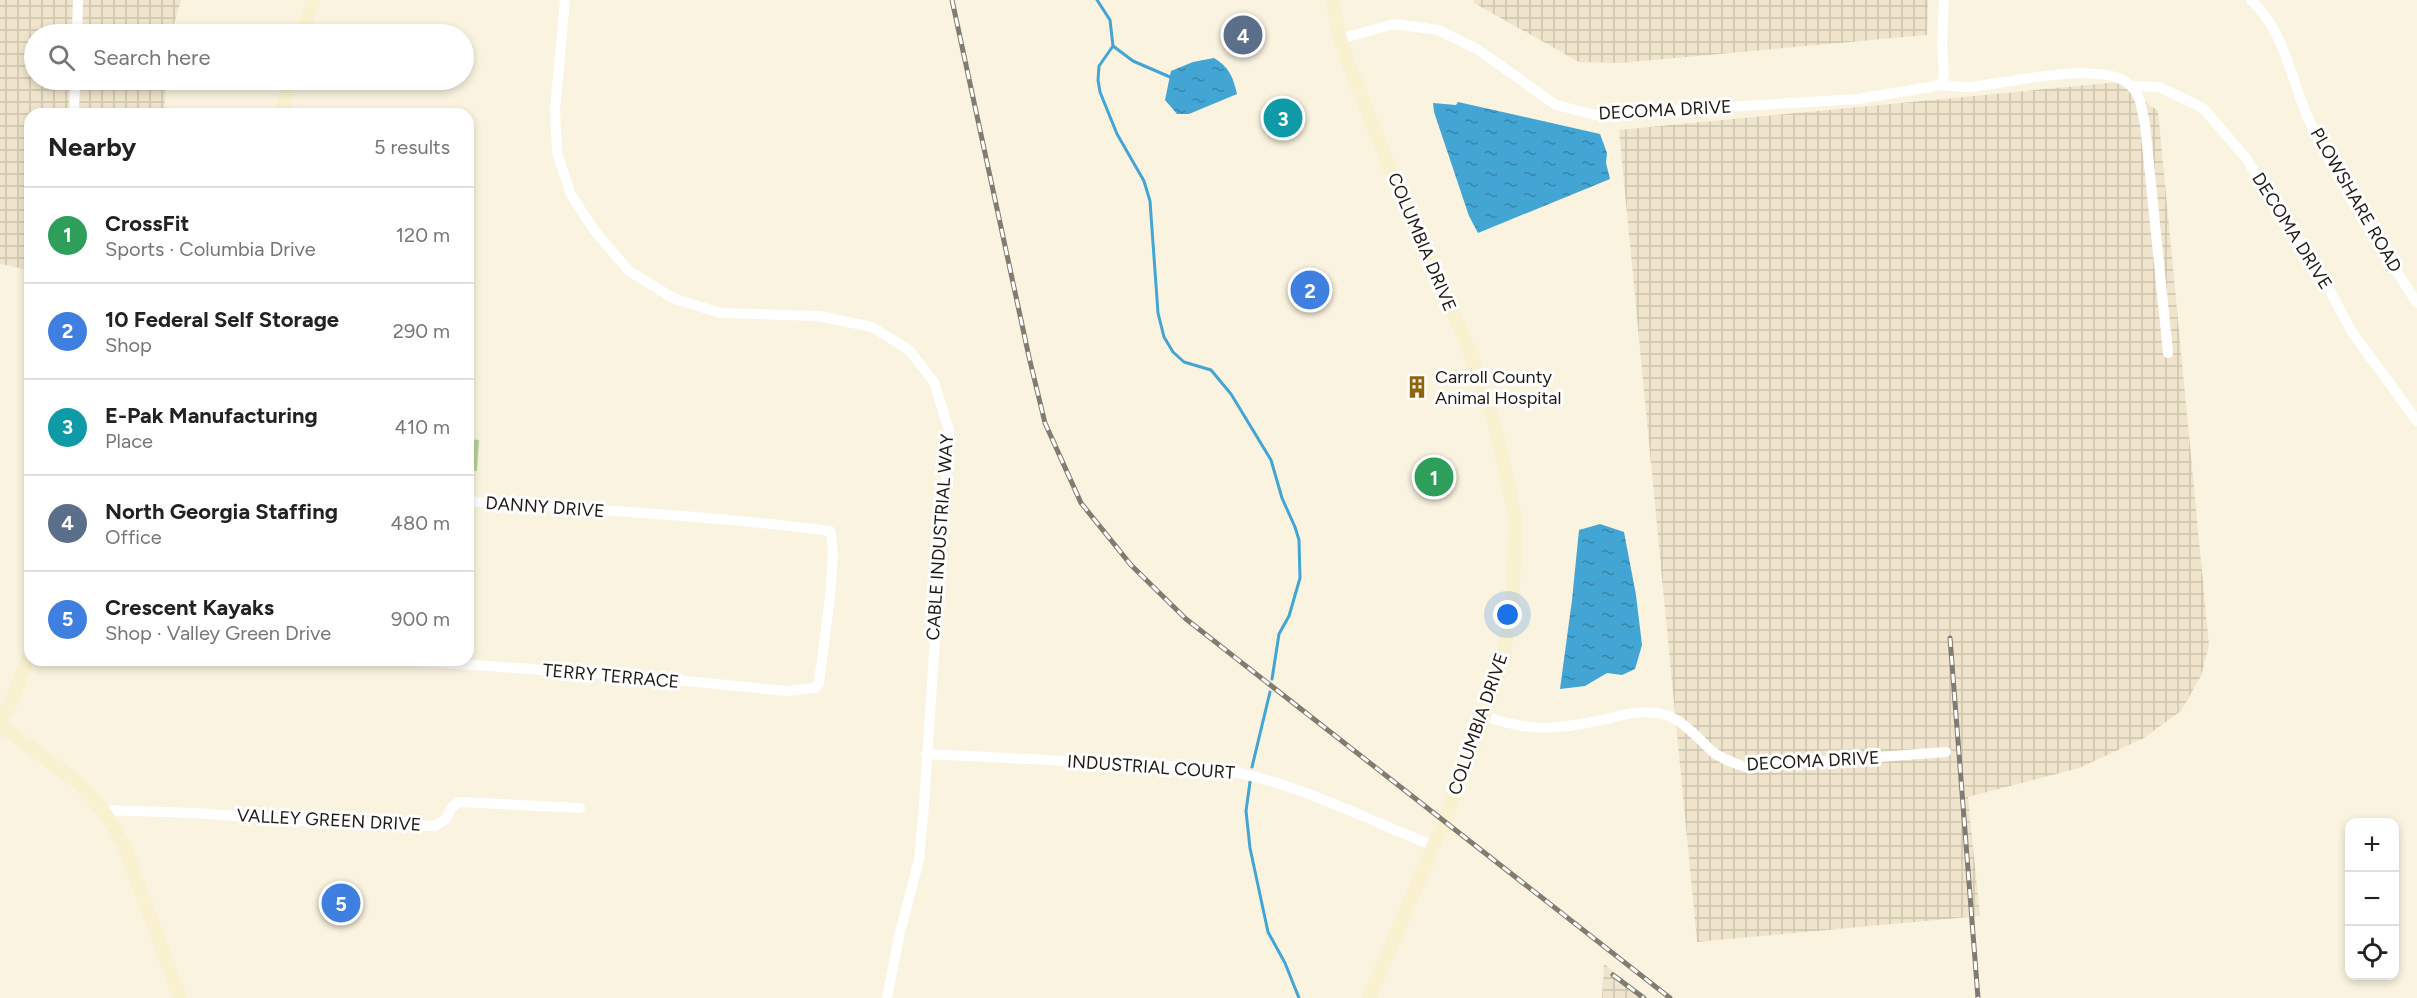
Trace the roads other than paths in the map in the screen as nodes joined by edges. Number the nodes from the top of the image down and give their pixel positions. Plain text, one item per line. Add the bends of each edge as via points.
1 (78, 0) edge
2 (313, 0) edge
3 (565, 0) edge
4 (1332, 0) edge
5 (1944, 0) edge
6 (2251, 0) edge
7 (77, 24) edge
8 (305, 24) edge
9 (1340, 39) junction
10 (1942, 85) junction
11 (2132, 86) junction
12 (75, 90) edge
13 (287, 90) edge
14 (74, 108) edge
15 (283, 108) edge
16 (2417, 303) edge
17 (2168, 353) dead end
18 (2417, 421) edge
19 (474, 501) edge
20 (474, 665) edge
21 (25, 666) edge
22 (819, 683) joint
23 (1484, 716) junction
24 (0, 723) edge
25 (1946, 752) dead end
26 (926, 754) junction
27 (580, 808) dead end
28 (103, 810) junction
29 (1434, 846) junction
30 (180, 998) edge
31 (887, 998) edge
32 (1369, 998) edge

1 - 7 street
2 - 8 main road
3 - 26 street, CABLE INDUSTRIAL WAY via 555,110 557,153 571,195 629,271 674,298 720,313 819,316 872,327 909,350 934,382 949,430
4 - 9 main road, COLUMBIA DRIVE
5 - 10 street
6 - 16 street, PLOWSHARE ROAD via 2265,13 2283,46 2310,121 2362,219
9 - 10 street, DECOMA DRIVE via 1394,24 1438,30 1477,49 1556,105 1595,116 1858,99
9 - 23 main road, COLUMBIA DRIVE via 1397,186 1469,349 1495,425 1516,520 1513,589 1504,657
10 - 11 street, DECOMA DRIVE via 1970,87 2074,73 2120,78
11 - 17 street via 2145,124
11 - 18 street, DECOMA DRIVE via 2159,87 2203,108 2246,158 2316,265 2352,332
12 - 14 street
13 - 15 main road
19 - 22 street, DANNY DRIVE via 830,531 833,549
20 - 22 street, TERRY TERRACE via 787,691 815,688
21 - 24 main road
23 - 25 street, DECOMA DRIVE via 1548,729 1656,712 1673,717 1729,762 1746,767
23 - 29 main road, COLUMBIA DRIVE
24 - 28 main road via 75,780
26 - 29 street, INDUSTRIAL COURT via 1245,773
26 - 31 street, CABLE INDUSTRIAL WAY via 920,860
27 - 28 street, VALLEY GREEN DRIVE via 459,802 435,826
28 - 30 main road via 124,846
29 - 32 main road, COLUMBIA DRIVE

